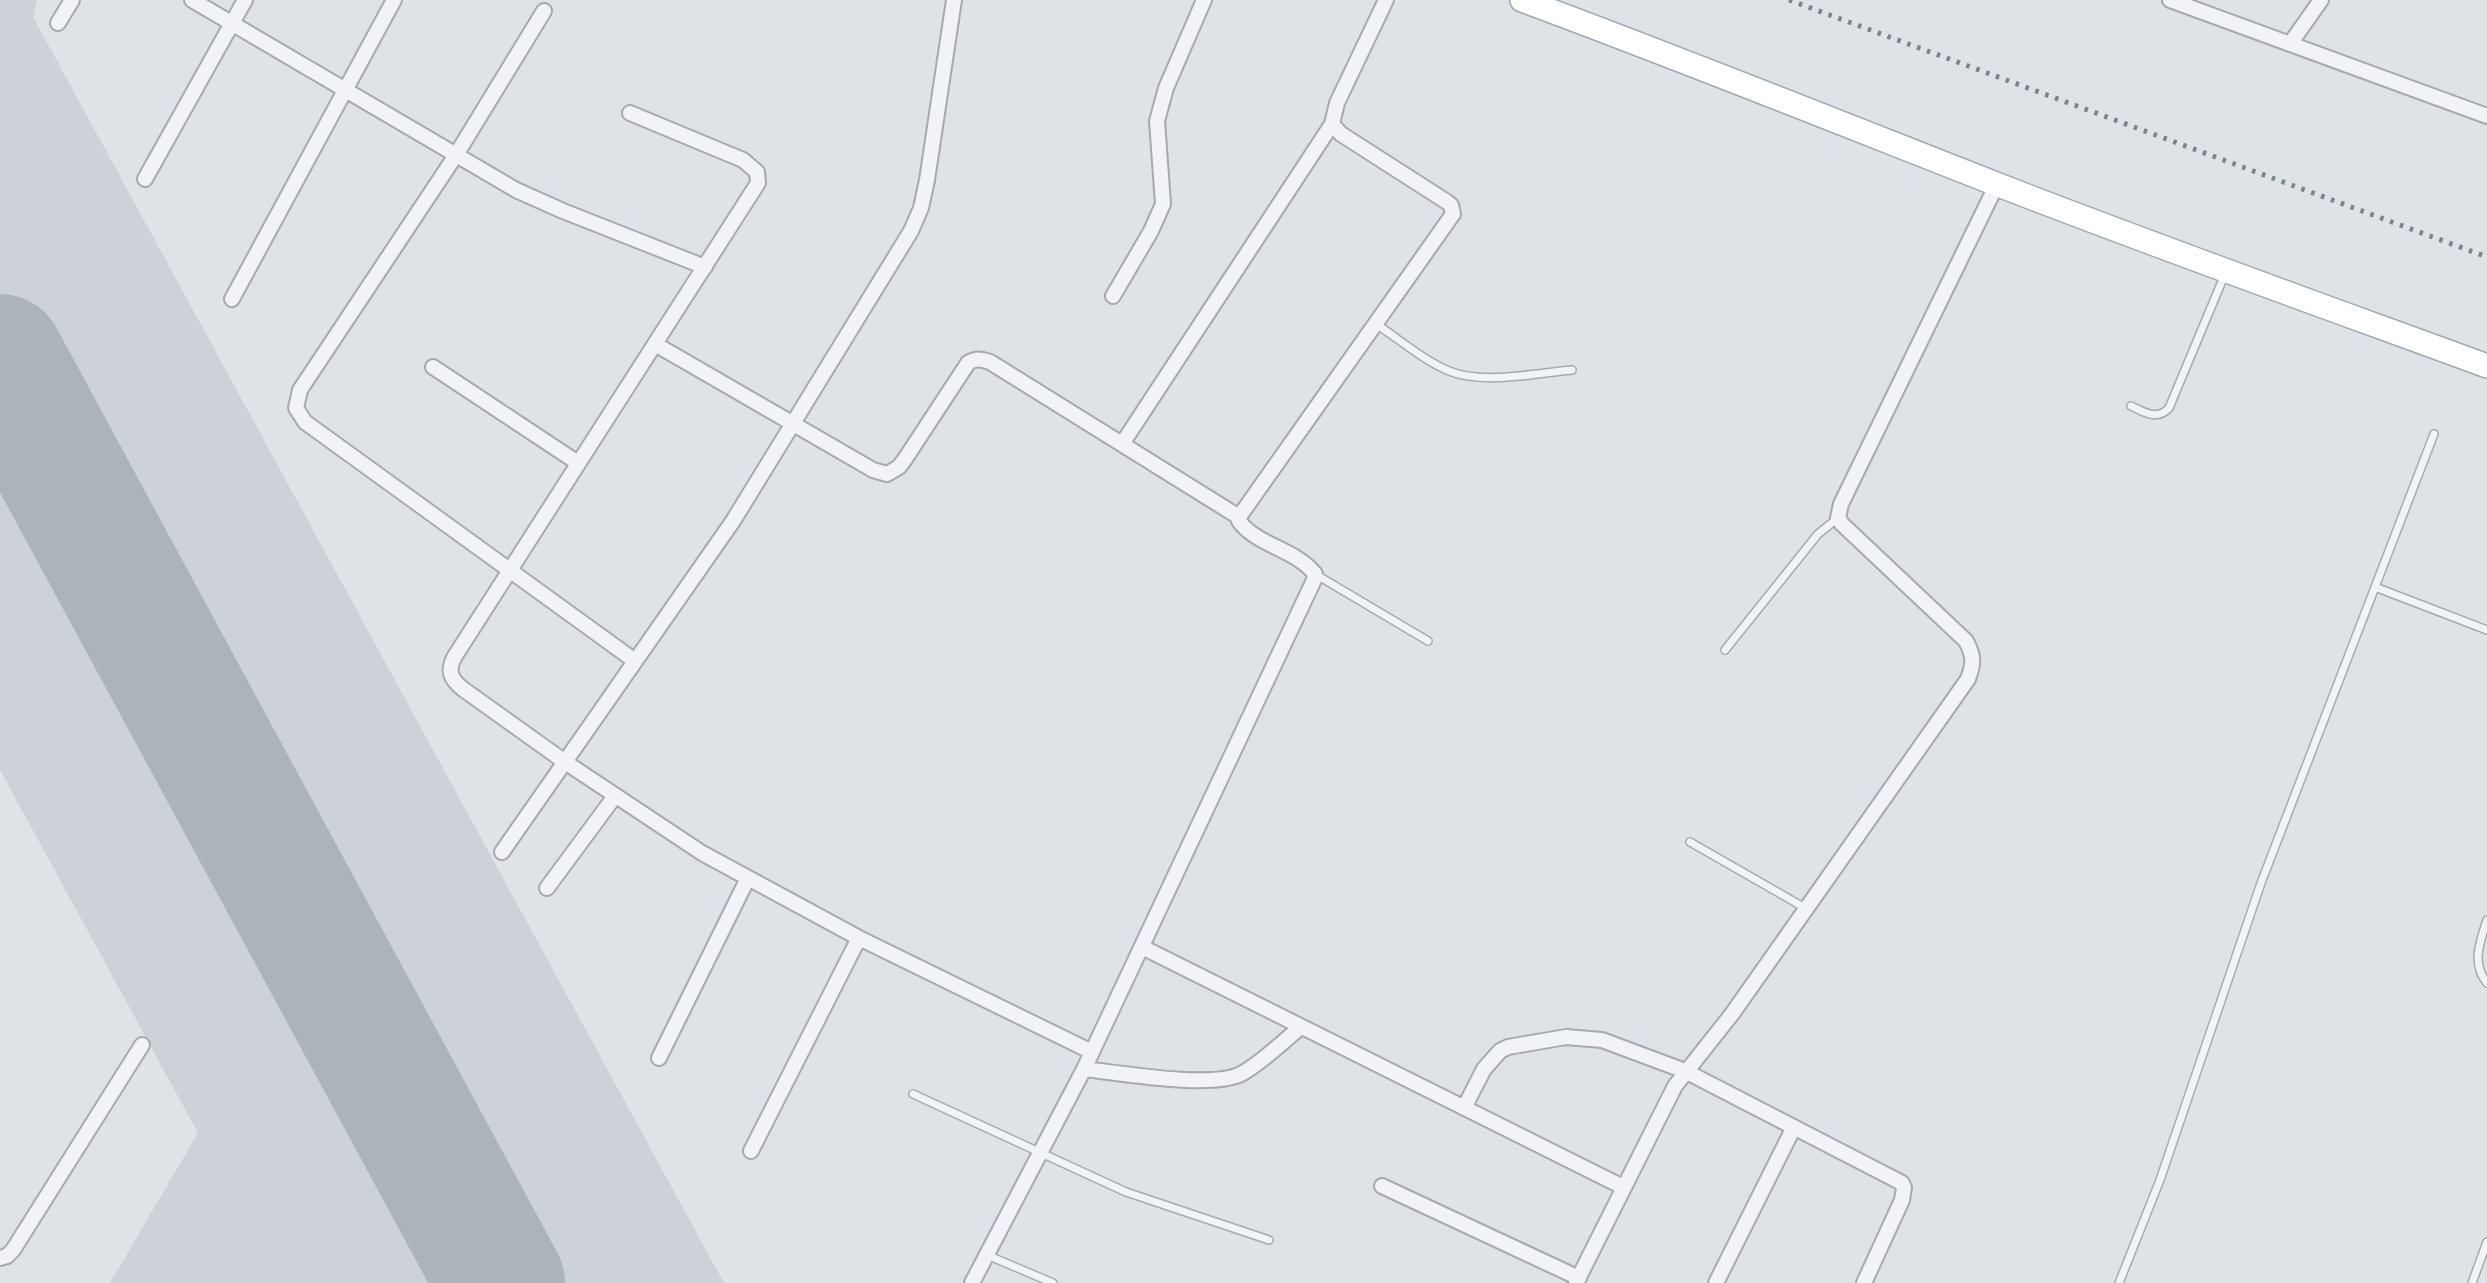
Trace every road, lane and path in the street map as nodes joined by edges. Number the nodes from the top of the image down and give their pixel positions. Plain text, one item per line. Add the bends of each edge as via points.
1 (72, 0) edge
2 (192, 0) edge
3 (245, 0) edge
4 (394, 0) edge
5 (954, 0) edge
6 (1204, 0) edge
7 (1386, 0) edge
8 (1522, 0) edge
9 (2170, 0) edge
10 (2321, 0) edge
11 (544, 10) dead end
12 (233, 22) junction
13 (58, 23) dead end
14 (2290, 44) junction
15 (345, 89) junction
16 (630, 113) dead end
17 (2487, 116) edge
18 (1332, 124) junction
19 (456, 155) junction
20 (145, 179) dead end
21 (1997, 184) junction
22 (705, 267) junction
23 (2226, 271) junction
24 (1112, 296) dead end
25 (232, 299) dead end
26 (1376, 324) junction
27 (655, 344) junction
28 (2487, 366) edge
29 (433, 367) dead end
30 (1572, 370) dead end
31 (2131, 406) dead end
32 (793, 424) junction
33 (2434, 433) dead end
34 (1122, 444) junction
35 (578, 463) junction
36 (1239, 517) junction
37 (1838, 518) junction
38 (510, 569) junction
39 (1315, 574) junction
40 (2375, 587) junction
41 (2487, 629) edge
42 (1428, 642) dead end
43 (1725, 650) dead end
44 (635, 661) junction
45 (565, 762) junction
46 (615, 796) junction
47 (1690, 842) dead end
48 (502, 852) dead end
49 (748, 878) junction
50 (547, 888) dead end
51 (1807, 909) junction
52 (2487, 920) edge
53 (859, 938) junction
54 (1142, 947) junction
55 (2487, 983) edge
56 (1301, 1027) junction
57 (142, 1045) dead end
58 (1092, 1052) junction
59 (659, 1058) dead end
60 (1084, 1069) junction
61 (1685, 1071) junction
62 (913, 1094) dead end
63 (1464, 1108) junction
64 (1794, 1127) junction
65 (751, 1151) dead end
66 (1041, 1153) junction
67 (1382, 1186) dead end
68 (1623, 1187) junction
69 (1269, 1240) dead end
70 (2487, 1242) edge
71 (987, 1255) junction
72 (0, 1258) edge
73 (1577, 1280) edge
74 (972, 1283) edge
75 (1053, 1283) edge
76 (1716, 1283) edge
77 (1864, 1283) edge
78 (2119, 1283) edge
79 (2472, 1283) edge

1 - 13 street
2 - 12 street
3 - 12 street
4 - 15 street
5 - 32 street via 921,208 897,256
6 - 24 street via 1166,88 1157,121 1163,204
7 - 18 street via 1336,103
8 - 21 main road
9 - 14 street
10 - 14 street
11 - 19 street
12 - 15 street
12 - 20 street
14 - 17 street
15 - 19 street
15 - 25 street
16 - 22 street via 743,160 757,172 755,190
18 - 26 street via 1453,210
18 - 34 street
19 - 22 street via 516,190
19 - 38 street via 300,390 296,408 305,422
21 - 23 main road
21 - 37 street
22 - 27 street
23 - 28 main road
23 - 31 lane via 2169,408 2154,415
26 - 30 lane via 1433,362 1467,376
26 - 36 street
27 - 32 street
27 - 35 street
29 - 35 street
32 - 34 street via 887,474 905,459 968,363 981,359
32 - 44 street via 733,521
33 - 40 lane
34 - 36 street
35 - 38 street
36 - 39 street via 1249,531
37 - 43 lane via 1813,539
37 - 51 street via 1966,641 1973,666
38 - 44 street
38 - 45 street via 450,664 451,677
39 - 42 lane
39 - 54 street
40 - 41 lane
40 - 78 lane via 2261,883 2160,1180
44 - 45 street
45 - 46 street
45 - 48 street
46 - 49 street
46 - 50 street
47 - 51 lane
49 - 53 street
49 - 59 street
51 - 61 street
52 - 55 lane via 2477,962
53 - 58 street
53 - 65 street
54 - 56 street
54 - 58 street
56 - 60 street via 1252,1067 1225,1080
56 - 63 street
57 - 72 street via 13,1250
58 - 60 street
60 - 66 street
61 - 63 street via 1602,1040 1566,1037 1500,1051
61 - 64 street
61 - 68 street
62 - 66 lane
63 - 68 street
64 - 76 street
64 - 77 street via 1905,1188
66 - 69 lane via 1126,1192
66 - 71 street
67 - 73 street
68 - 73 street
70 - 79 lane
71 - 74 street
71 - 75 lane

